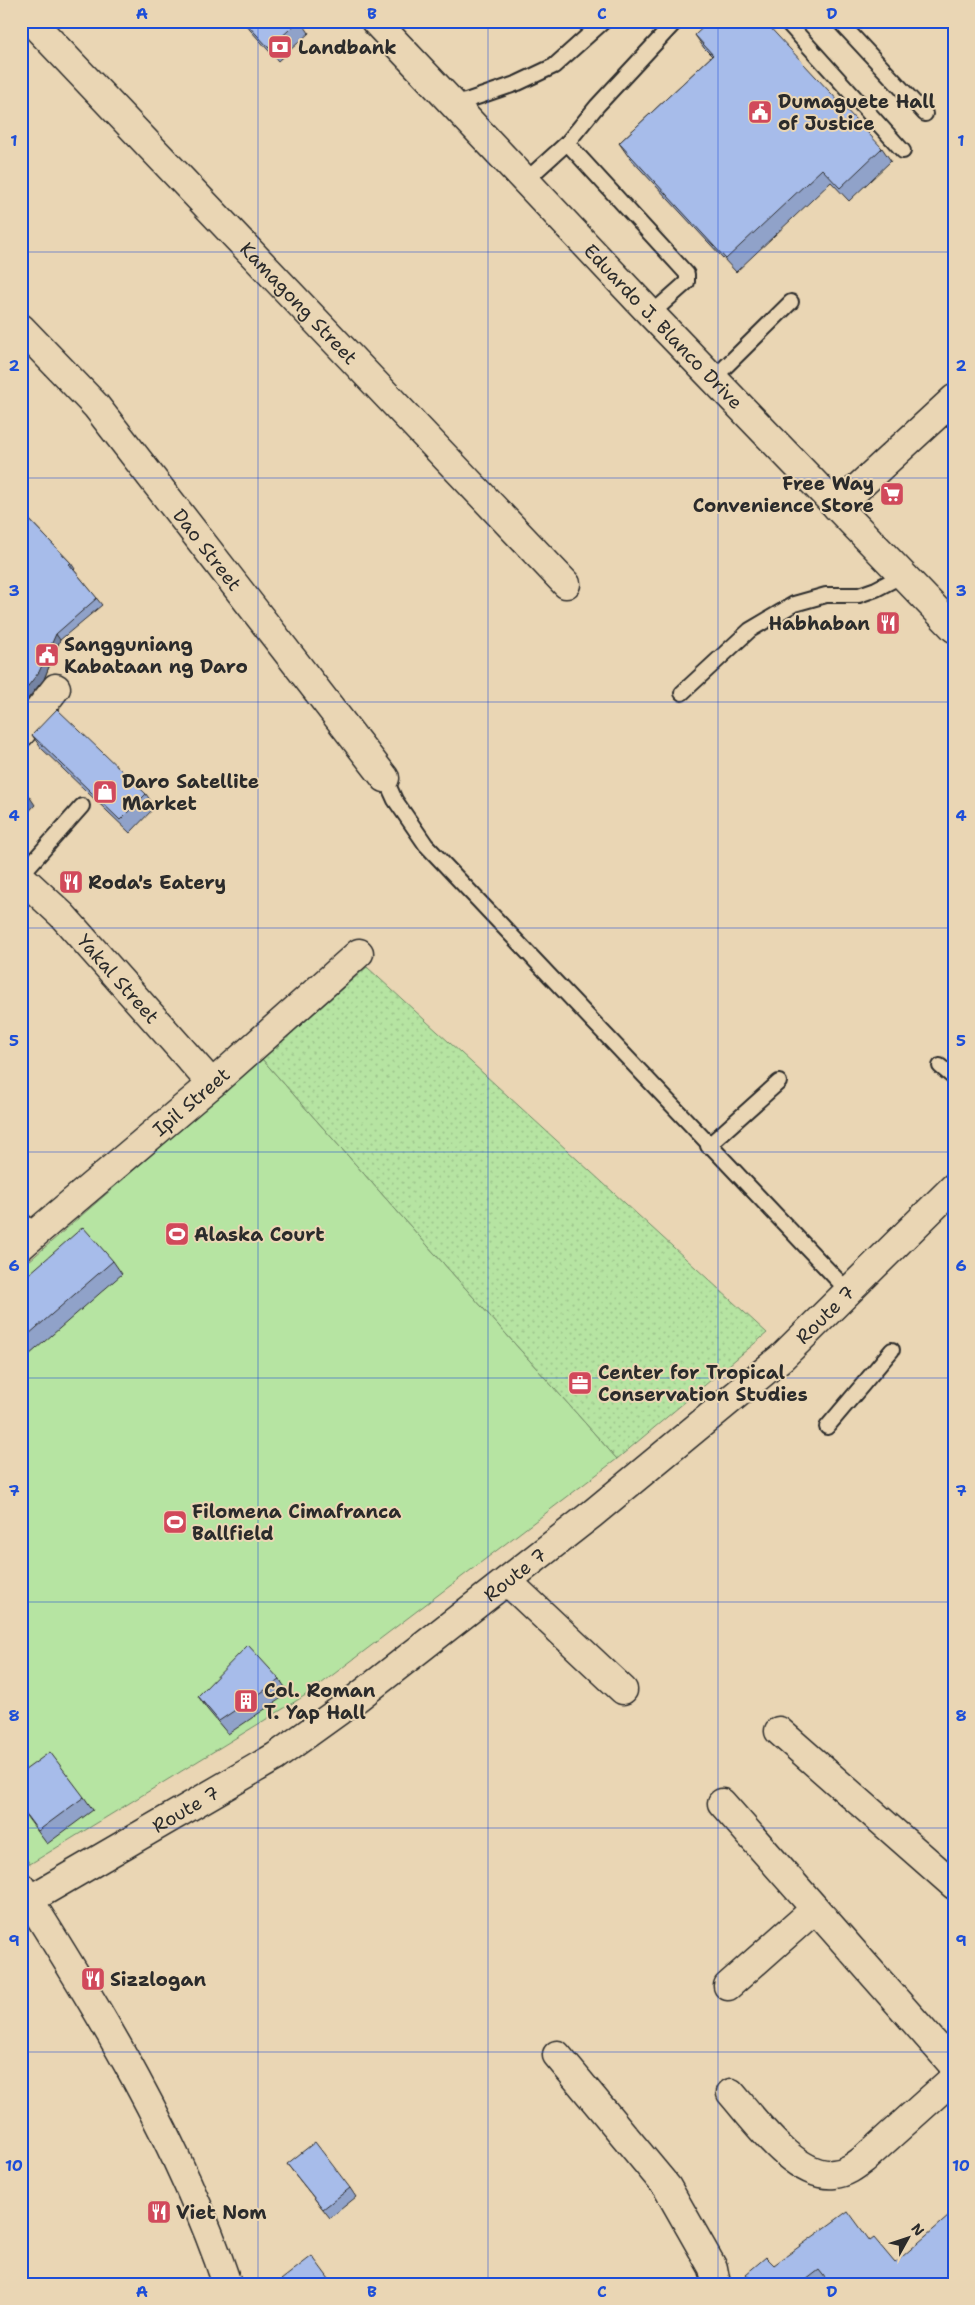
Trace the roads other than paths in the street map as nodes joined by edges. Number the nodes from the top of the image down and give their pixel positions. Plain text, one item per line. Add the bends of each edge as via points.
1 (31, 21) edge
2 (375, 21) edge
3 (604, 21) edge
4 (676, 21) edge
5 (786, 21) edge
6 (839, 21) edge
7 (454, 105) junction
8 (925, 114) dead end
9 (567, 143) junction
10 (904, 151) dead end
11 (525, 181) junction
12 (791, 302) dead end
13 (651, 314) junction
14 (24, 342) edge
15 (713, 379) junction
16 (954, 399) edge
17 (837, 507) junction
18 (903, 576) junction
19 (566, 584) dead end
20 (954, 628) edge
21 (56, 688) dead end
22 (682, 694) dead end
23 (21, 734) edge
24 (385, 778) joint
25 (82, 806) dead end
26 (21, 876) edge
27 (359, 953) dead end
28 (940, 1066) dead end
29 (954, 1078) edge
30 (779, 1082) dead end
31 (212, 1084) junction
32 (708, 1146) junction
33 (954, 1187) edge
34 (24, 1238) edge
35 (847, 1290) junction
36 (892, 1350) dead end
37 (826, 1427) dead end
38 (507, 1581) junction
39 (622, 1690) dead end
40 (779, 1731) dead end
41 (722, 1803) dead end
42 (954, 1885) edge
43 (25, 1894) edge
44 (815, 1909) junction
45 (728, 1986) dead end
46 (556, 2055) dead end
47 (954, 2066) edge
48 (954, 2078) edge
49 (731, 2093) dead end
50 (227, 2284) edge
51 (716, 2284) edge

1 - 19 main road, Kamagong Street
2 - 7 main road, Eduardo J. Blanco Drive
3 - 7 lane via 554,66 518,83
4 - 9 lane
5 - 10 lane
6 - 8 lane
7 - 11 main road, Eduardo J. Blanco Drive
9 - 11 lane
9 - 13 lane via 687,274 687,282
11 - 13 main road, Eduardo J. Blanco Drive
12 - 15 lane
13 - 15 main road, Eduardo J. Blanco Drive
14 - 24 main road, Dao Street via 96,406
15 - 17 main road, Eduardo J. Blanco Drive
16 - 17 main road
17 - 18 main road, Eduardo J. Blanco Drive
18 - 20 main road, Eduardo J. Blanco Drive
18 - 22 lane via 859,595 826,595 794,604 750,630
21 - 23 main road
24 - 32 lane via 395,800 426,845
25 - 26 lane
26 - 31 main road, Yakal Street via 62,915
27 - 31 main road, Ipil Street
28 - 29 lane
30 - 32 lane
31 - 34 main road, Ipil Street
32 - 35 lane
33 - 35 main road, Route 7
35 - 38 main road, Route 7 via 782,1357
36 - 37 lane
38 - 39 main road
38 - 43 main road, Route 7 via 276,1757
40 - 42 main road
41 - 44 main road
43 - 50 main road via 142,2088 215,2246
44 - 45 main road
44 - 47 main road
46 - 51 main road via 667,2187 713,2268
48 - 49 main road via 864,2159 849,2170 833,2174 801,2165 782,2150

